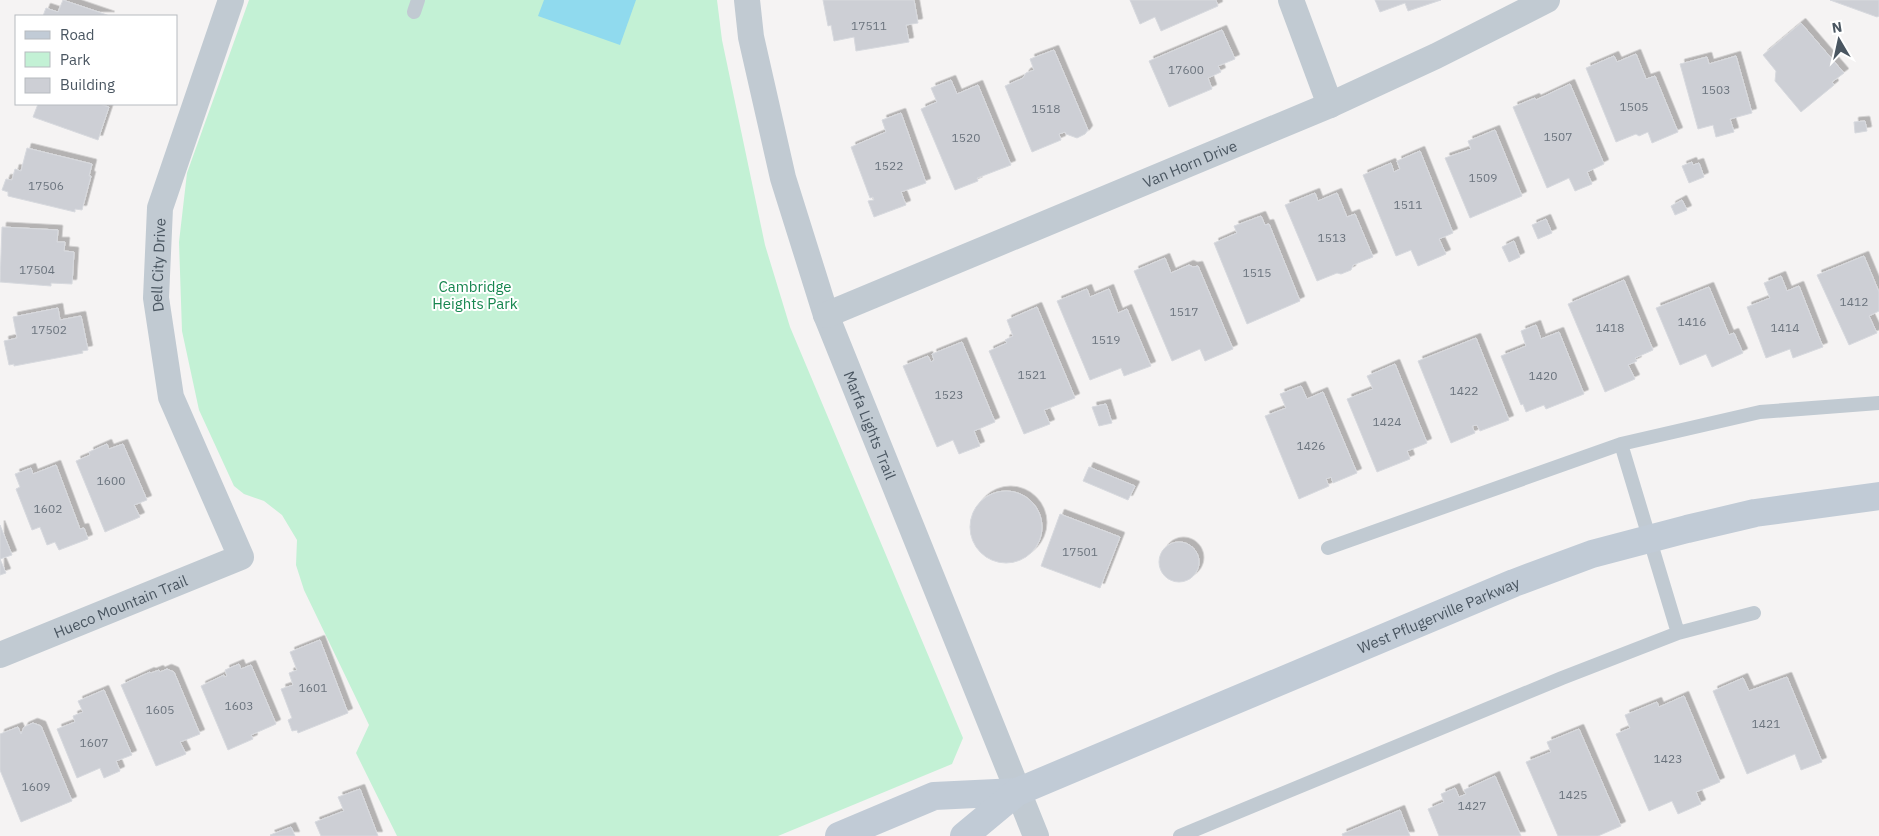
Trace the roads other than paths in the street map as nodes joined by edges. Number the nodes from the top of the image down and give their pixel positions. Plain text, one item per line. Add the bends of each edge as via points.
1 (231, 0) edge
2 (747, 0) edge
3 (1291, 0) edge
4 (1547, 0) edge
5 (1330, 105) junction
6 (826, 315) junction
7 (1879, 403) edge
8 (1621, 444) junction
9 (1879, 496) edge
10 (1650, 538) junction
11 (1328, 548) dead end
12 (241, 557) joint
13 (1754, 613) dead end
14 (1678, 633) junction
15 (0, 656) edge
16 (1017, 792) junction
17 (839, 836) edge
18 (964, 836) edge
19 (1036, 836) edge
20 (1180, 836) edge

1 - 12 street, Dell City Drive via 160,208 156,298 171,397
2 - 6 street, Marfa Lights Trail via 751,37 783,178
3 - 5 street
4 - 5 street, Van Horn Drive
5 - 6 street, Van Horn Drive
6 - 16 street, Marfa Lights Trail
7 - 8 lane via 1760,412
8 - 10 lane
8 - 11 lane
9 - 10 main road, West Pflugerville Parkway via 1754,513
10 - 14 lane
10 - 16 main road, West Pflugerville Parkway via 1592,554 1514,583
12 - 15 street, Hueco Mountain Trail
13 - 14 lane
14 - 20 lane
16 - 17 main road, West Pflugerville Parkway via 934,796
16 - 18 main road, West Pflugerville Parkway
16 - 19 street, Marfa Lights Trail

